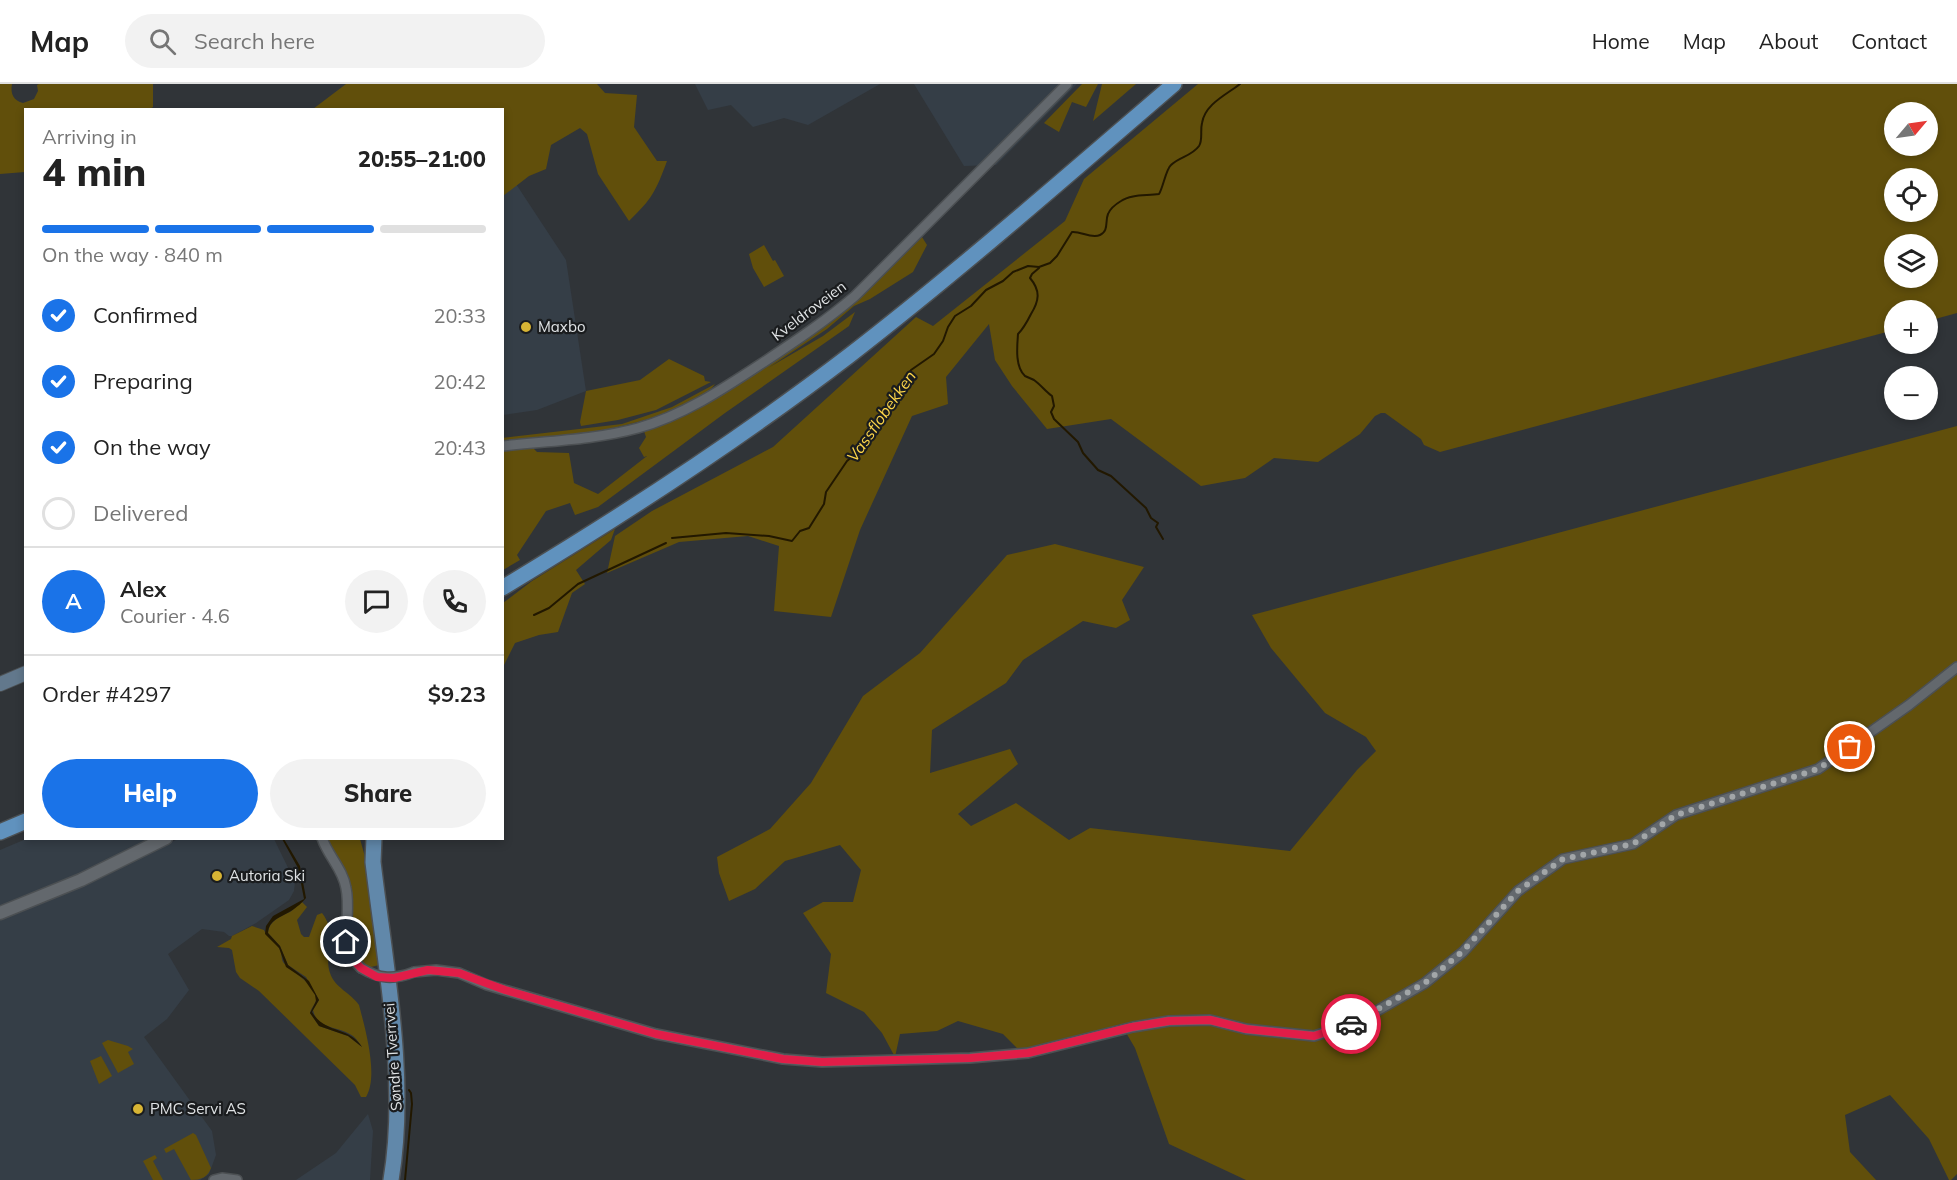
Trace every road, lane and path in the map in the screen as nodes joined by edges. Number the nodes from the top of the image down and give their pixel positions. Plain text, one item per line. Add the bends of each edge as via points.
1 (1067, 84) edge
2 (1184, 84) edge
3 (1168, 87) edge
4 (504, 446) edge
5 (560, 553) junction
6 (537, 561) junction
7 (504, 575) edge
8 (504, 580) edge
9 (504, 587) edge
10 (504, 595) edge
11 (1957, 667) edge
12 (24, 674) edge
13 (0, 684) edge
14 (24, 822) edge
15 (24, 829) edge
16 (0, 832) edge
17 (0, 839) edge
18 (162, 840) edge
19 (323, 840) edge
20 (365, 840) edge
21 (374, 840) edge
22 (373, 862) junction
23 (0, 913) edge
24 (214, 1180) edge
25 (237, 1180) edge
26 (391, 1180) edge

1 - 4 street, Kveldroveien via 855,296 825,321 732,383 670,417 639,428
2 - 3 street via 1176,89
3 - 5 highway via 1015,221 849,355 695,466
3 - 6 highway via 951,267 793,390 693,461
5 - 9 highway
5 - 10 highway
6 - 7 highway
6 - 8 highway
11 - 19 street, bridge via 1818,769 1676,815 1633,844 1563,859 1518,891 1462,952 1425,983 1356,1023 1314,1036 1246,1029 1210,1020 1169,1021 1028,1053 822,1062 772,1057 656,1034 459,973 436,970 385,978 370,974 361,968 347,946 347,890
12 - 13 main road
14 - 16 highway
15 - 17 highway
18 - 23 street via 81,880
20 - 22 main road
21 - 22 main road
22 - 26 main road, Søndre Tverrvei via 397,1086
24 - 25 street

